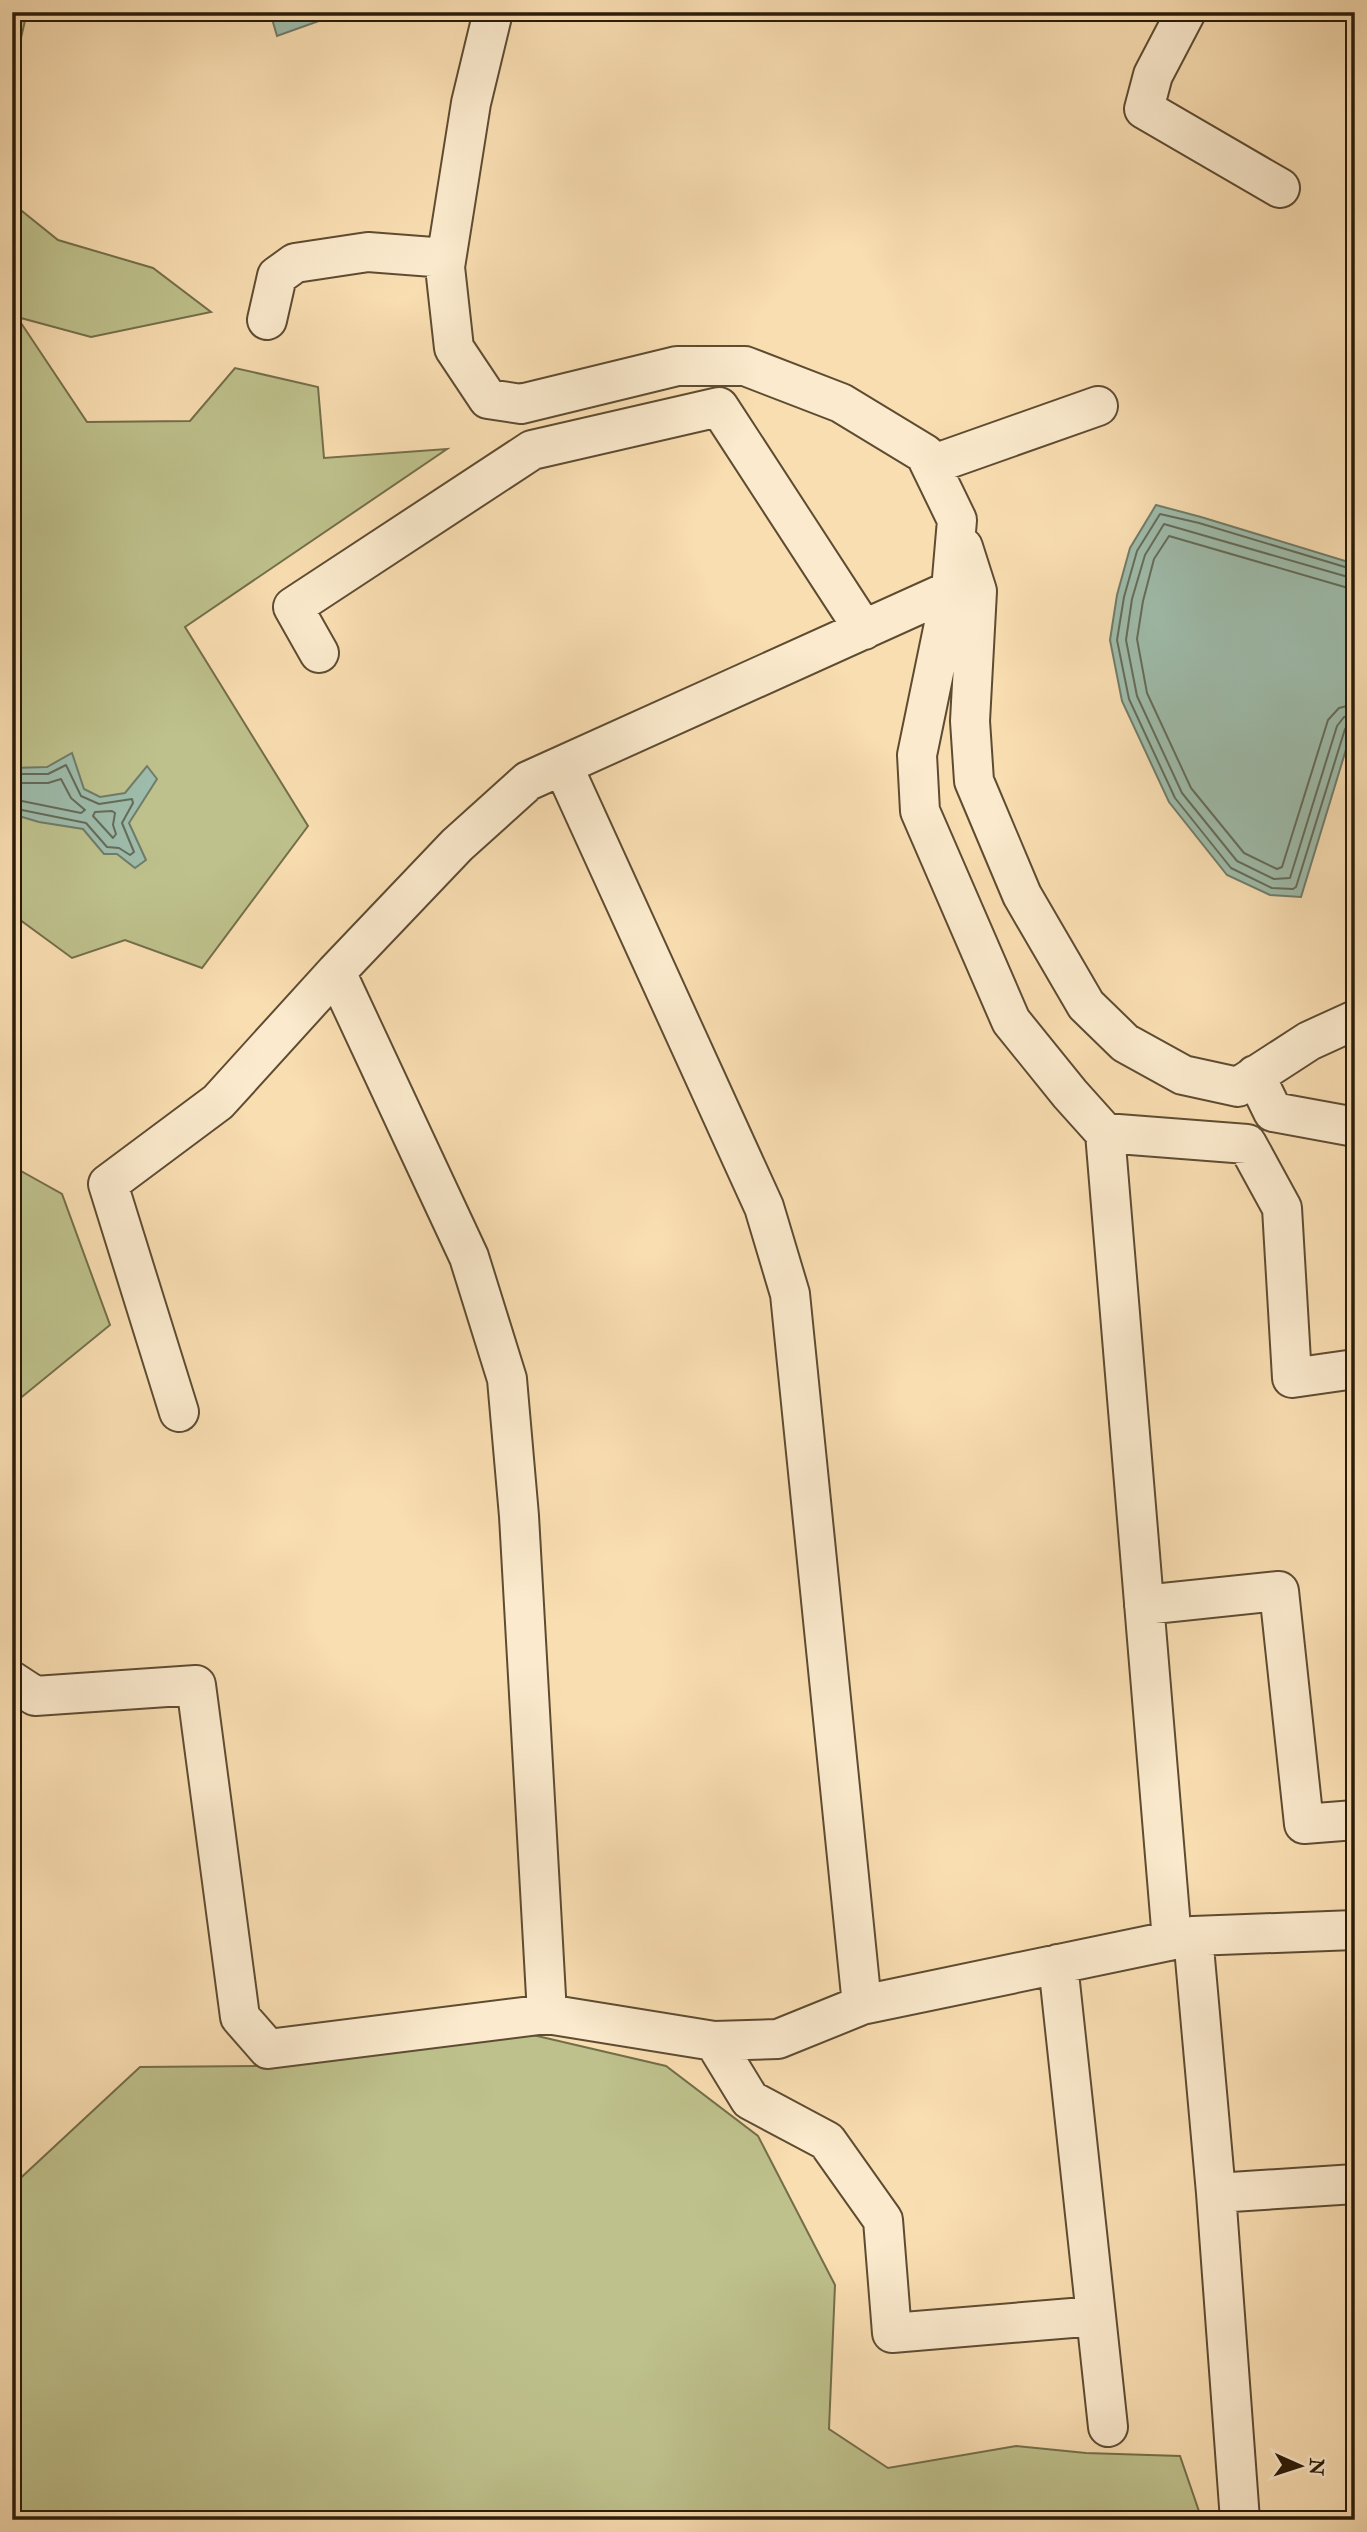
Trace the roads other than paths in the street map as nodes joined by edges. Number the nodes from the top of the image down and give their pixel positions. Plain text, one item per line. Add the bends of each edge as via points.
1 (493, 12) edge
2 (1186, 12) edge
3 (1280, 188) dead end
4 (446, 258) junction
5 (267, 320) dead end
6 (1098, 406) dead end
7 (931, 465) junction
8 (957, 529) junction
9 (951, 590) junction
10 (864, 630) junction
11 (319, 653) dead end
12 (563, 765) junction
13 (335, 972) junction
14 (1355, 1020) edge
15 (1255, 1075) junction
16 (1355, 1127) edge
17 (1105, 1133) junction
18 (1355, 1369) edge
19 (179, 1412) dead end
20 (1144, 1605) junction
21 (12, 1681) edge
22 (1355, 1820) edge
23 (1355, 1930) edge
24 (1182, 1938) junction
25 (1058, 1964) junction
26 (862, 2005) junction
27 (547, 2014) junction
28 (714, 2041) junction
29 (1355, 2184) edge
30 (1216, 2193) junction
31 (1096, 2316) junction
32 (1108, 2427) dead end
33 (1240, 2520) edge

1 - 4 street via 471,103
2 - 3 street via 1153,75 1144,109
4 - 5 street via 368,252 295,263 277,276
4 - 7 street via 454,348 488,399 521,404 677,366 745,366 841,404 925,454
6 - 7 street
7 - 8 street
8 - 9 street
8 - 15 street via 977,591 970,721 974,780 1022,895 1086,1004 1125,1043 1183,1075 1238,1087
9 - 10 street
9 - 17 street via 917,755 919,811 1012,1021
10 - 11 street via 719,407 532,450 293,607
10 - 12 street
12 - 13 street via 528,781 457,845
12 - 26 street via 764,1207 790,1294
13 - 19 street via 218,1102 108,1184
13 - 27 street via 469,1258 507,1378
14 - 15 street via 1309,1041
15 - 16 street via 1273,1112
17 - 18 street via 1247,1144 1282,1208 1292,1378
17 - 20 street
20 - 22 street via 1279,1591 1304,1824
20 - 24 street
21 - 27 street via 35,1696 196,1685 240,2017 268,2049
23 - 24 street
24 - 25 street
24 - 30 street
25 - 26 street
25 - 31 street
26 - 28 street via 778,2039
27 - 28 street
28 - 31 street via 750,2100 827,2141 883,2220 892,2333
29 - 30 street
30 - 33 street
31 - 32 street

